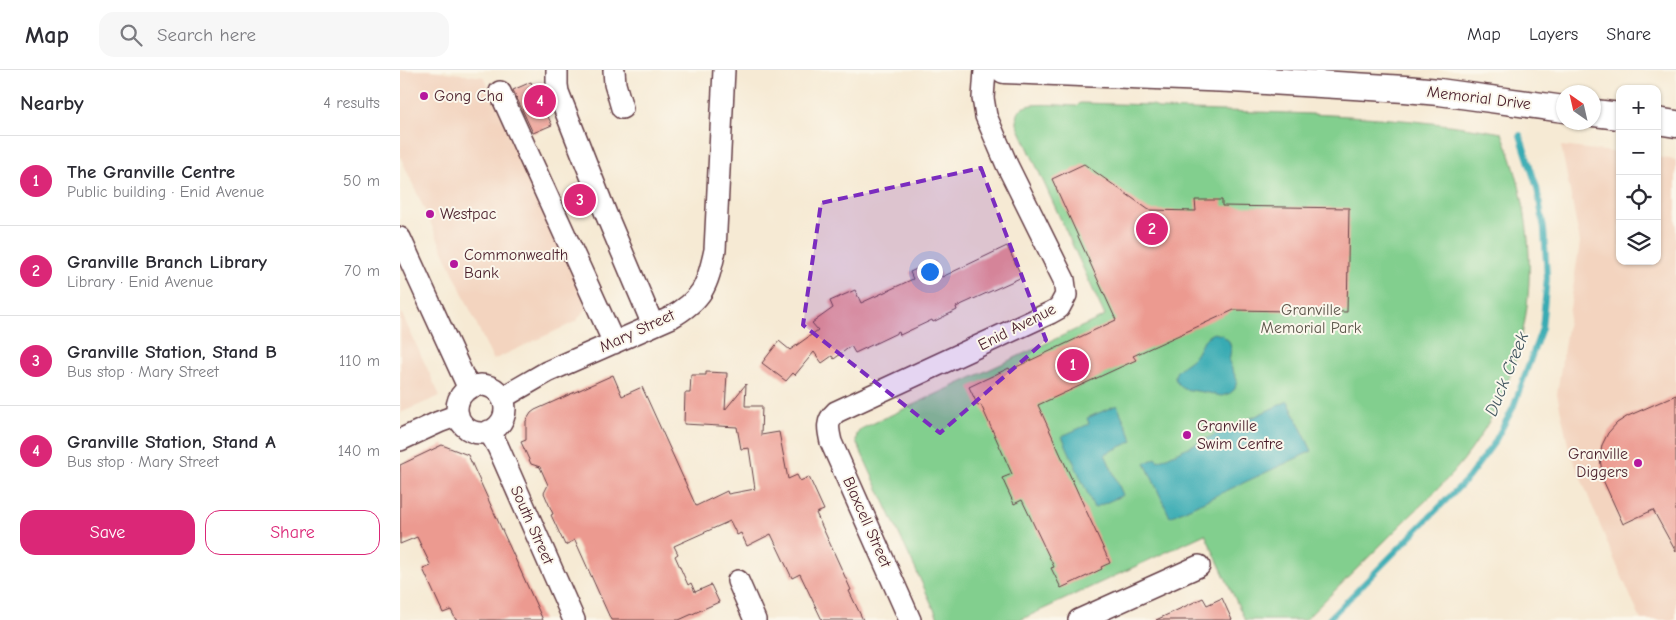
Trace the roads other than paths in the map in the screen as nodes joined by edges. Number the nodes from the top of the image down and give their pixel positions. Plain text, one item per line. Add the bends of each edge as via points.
1 (557, 70) edge
2 (614, 70) edge
3 (724, 70) edge
4 (985, 70) edge
5 (1004, 70) edge
6 (500, 92) dead end
7 (622, 108) dead end
8 (1556, 108) edge
9 (1601, 113) edge
10 (1616, 115) edge
11 (1661, 122) edge
12 (1676, 124) edge
13 (400, 238) edge
14 (653, 325) junction
15 (614, 342) junction
16 (469, 389) junction
17 (502, 398) junction
18 (458, 415) junction
19 (828, 423) joint
20 (488, 431) junction
21 (400, 440) edge
22 (1199, 566) dead end
23 (738, 581) dead end
24 (574, 620) edge
25 (756, 620) edge
26 (910, 620) edge
27 (1079, 620) edge

1 - 14 street via 558,92
2 - 7 street
3 - 14 street, Mary Street via 716,237 710,273 703,291 688,308
4 - 19 street, Enid Avenue via 983,98 986,116 1007,166 1064,280 1064,302 1050,313 836,412
5 - 8 main road, Memorial Drive via 1405,89
6 - 15 street
9 - 10 main road
11 - 12 main road
13 - 16 street
14 - 15 street, Mary Street
15 - 17 street, Mary Street via 547,372
16 - 17 street via 487,386
16 - 18 street via 459,400
17 - 20 street via 503,416 495,428
18 - 20 street via 466,428 481,433
18 - 21 street
19 - 26 street, Blaxcell Street via 831,442
20 - 24 street, South Street
22 - 27 street
23 - 25 street

